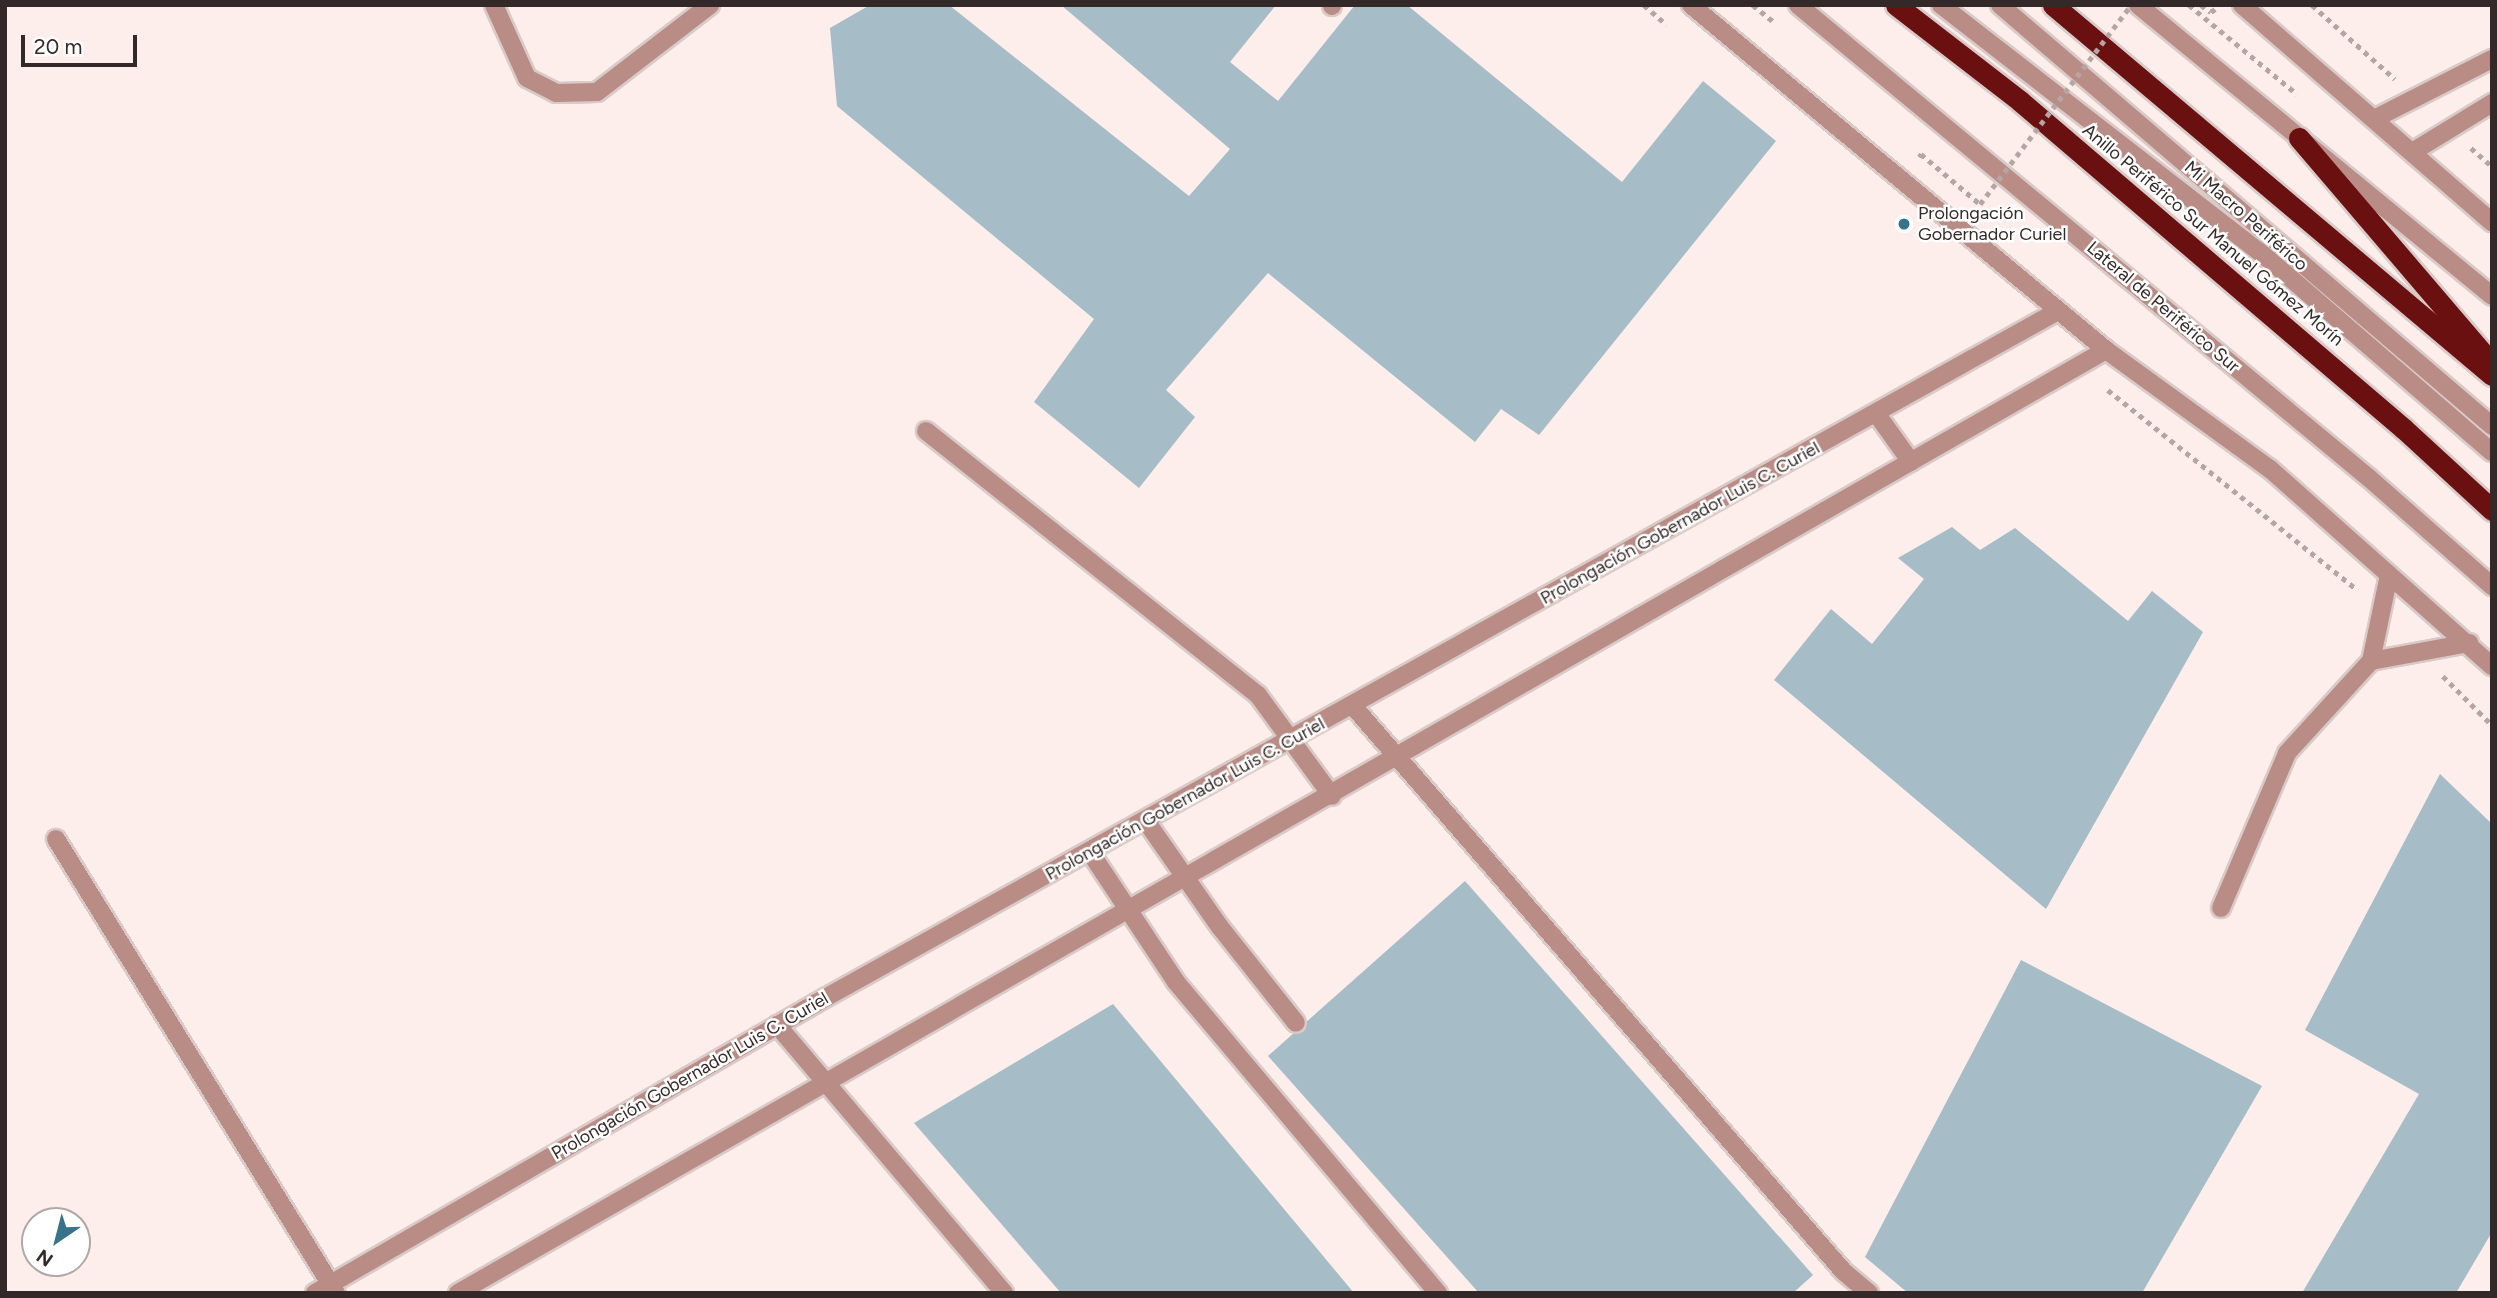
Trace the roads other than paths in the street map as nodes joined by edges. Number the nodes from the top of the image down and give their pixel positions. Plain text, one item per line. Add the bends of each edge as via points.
1 (495, 5) edge
2 (710, 5) edge
3 (1691, 5) edge
4 (1798, 5) edge
5 (1896, 5) edge
6 (1941, 5) edge
7 (2000, 5) edge
8 (2053, 5) edge
9 (2138, 5) edge
10 (2242, 5) edge
11 (2492, 60) edge
12 (2492, 103) edge
13 (2376, 118) junction
14 (2299, 138) junction
15 (2414, 151) junction
16 (2492, 222) edge
17 (2492, 296) edge
18 (2058, 311) junction
19 (2106, 350) junction
20 (2492, 364) edge
21 (2492, 375) edge
22 (1875, 413) junction
23 (2492, 426) edge
24 (926, 430) dead end
25 (2492, 452) edge
26 (1911, 462) junction
27 (2492, 510) edge
28 (2389, 575) junction
29 (2492, 586) edge
30 (2469, 643) junction
31 (2371, 661) junction
32 (2492, 666) edge
33 (1353, 706) junction
34 (1291, 741) junction
35 (1396, 759) junction
36 (1332, 796) junction
37 (1146, 821) junction
38 (56, 839) dead end
39 (1090, 852) junction
40 (1186, 878) junction
41 (2221, 908) dead end
42 (1129, 911) junction
43 (1296, 1023) dead end
44 (777, 1025) junction
45 (825, 1081) junction
46 (327, 1290) edge
47 (458, 1293) edge
48 (1004, 1293) edge
49 (1438, 1293) edge
50 (1869, 1293) edge

1 - 2 street via 527,78 556,93 597,92
3 - 18 street
4 - 29 street, Lateral de Periférico Sur via 2369,478
5 - 27 highway, Anillo Periférico Sur Manuel Gómez Morín via 2020,101 2404,429
6 - 25 street, Mi Macro Periférico via 2260,252
7 - 23 street, Mi Macro Periférico
8 - 21 highway
9 - 14 street
10 - 13 street
11 - 13 street
12 - 15 street
13 - 15 street
14 - 17 street
14 - 20 highway
15 - 16 street
18 - 19 street
18 - 22 street, Prolongación Gobernador Luis C. Curiel
19 - 26 street
19 - 28 street via 2270,469
22 - 26 street
22 - 33 street, Prolongación Gobernador Luis C. Curiel
24 - 34 street via 1258,695
26 - 35 street
28 - 30 street
28 - 31 street
30 - 31 street
30 - 32 street
31 - 41 street via 2287,753
33 - 34 street, Prolongación Gobernador Luis C. Curiel
33 - 35 street
34 - 36 street
34 - 37 street, Prolongación Gobernador Luis C. Curiel
35 - 36 street
35 - 50 street via 1844,1272
36 - 40 street
37 - 39 street, Prolongación Gobernador Luis C. Curiel
37 - 40 street
38 - 46 street
39 - 42 street
39 - 44 street, Prolongación Gobernador Luis C. Curiel
40 - 42 street
40 - 43 street
42 - 45 street
42 - 49 street via 1175,982
44 - 45 street
44 - 46 street, Prolongación Gobernador Luis C. Curiel
45 - 47 street
45 - 48 street

